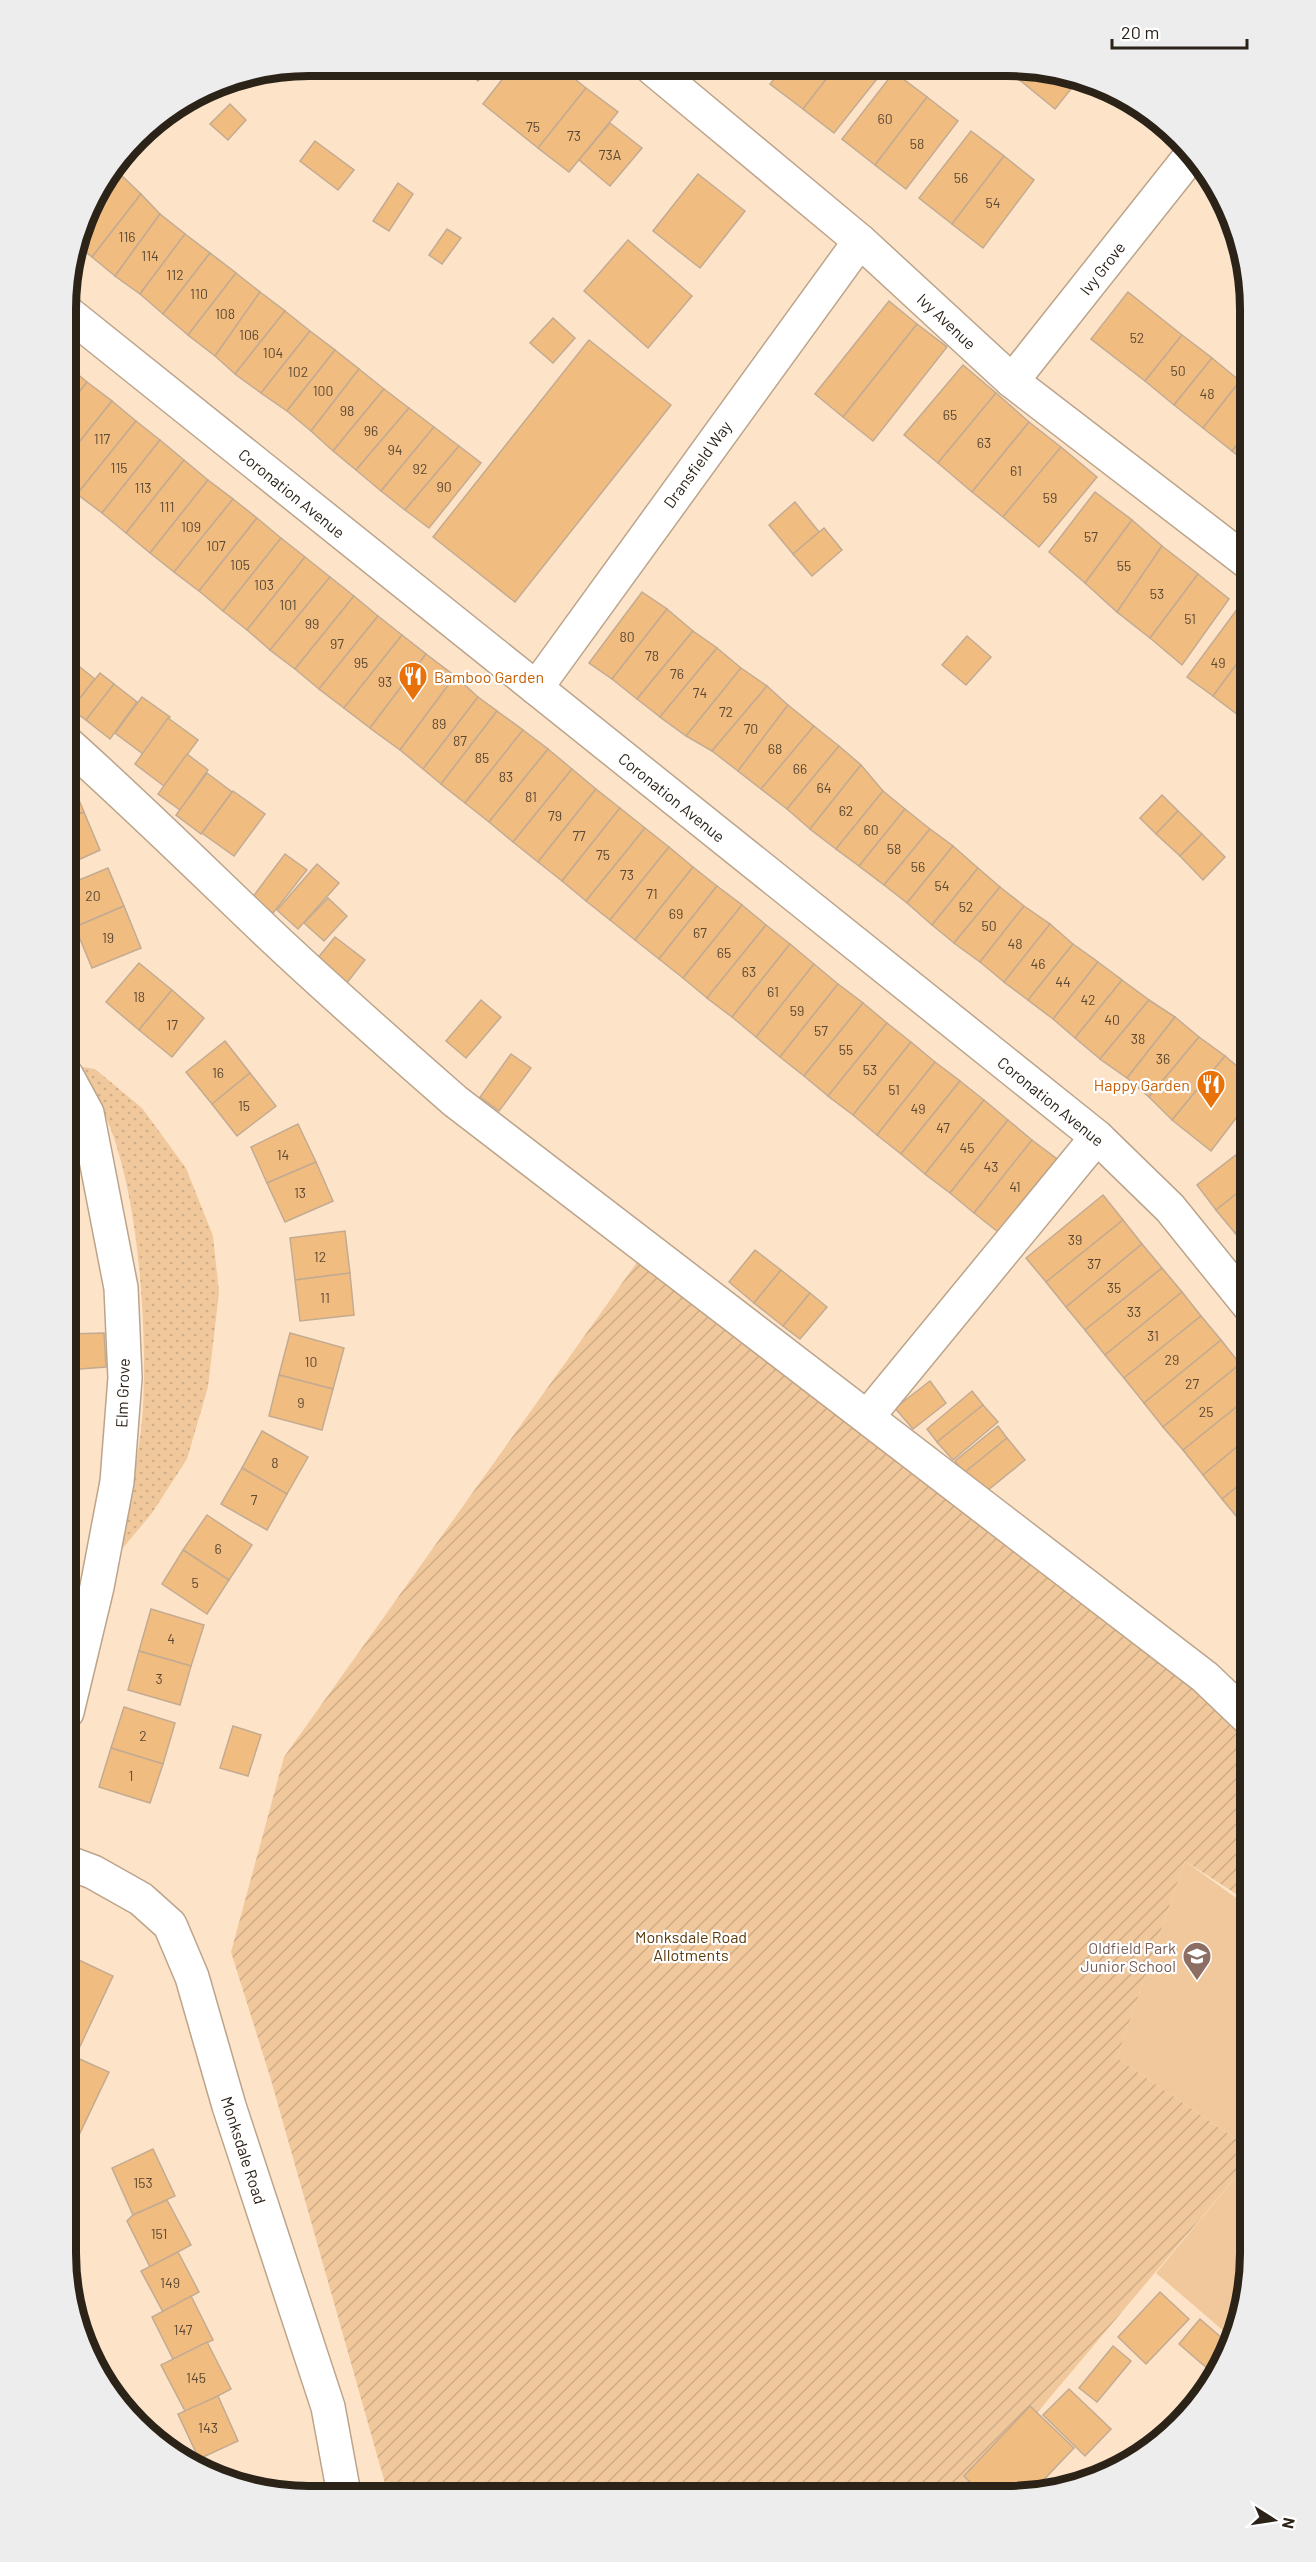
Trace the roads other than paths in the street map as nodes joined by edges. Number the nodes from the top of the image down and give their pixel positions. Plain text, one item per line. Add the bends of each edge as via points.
1 (662, 76) edge
2 (1186, 161) edge
3 (860, 241) junction
4 (76, 319) edge
5 (1012, 381) junction
6 (1240, 556) edge
7 (536, 688) junction
8 (76, 751) edge
9 (76, 1093) edge
10 (1097, 1137) junction
11 (1240, 1295) edge
12 (868, 1416) junction
13 (76, 1674) edge
14 (1240, 1710) edge
15 (76, 1866) edge
16 (343, 2486) edge

1 - 3 street, Ivy Avenue
2 - 5 street, Ivy Grove
3 - 5 street, Ivy Avenue
3 - 7 street, Dransfield Way
4 - 7 street, Coronation Avenue
5 - 6 street, Ivy Avenue
7 - 10 street, Coronation Avenue
8 - 12 street via 454,1101
9 - 13 street, Elm Grove via 87,1113 119,1276 125,1378 117,1482
10 - 11 street, Coronation Avenue via 1170,1208
10 - 12 street
12 - 14 street via 1205,1677
15 - 16 street, Monksdale Road via 141,1899 170,1925 192,1977 229,2106 328,2407

